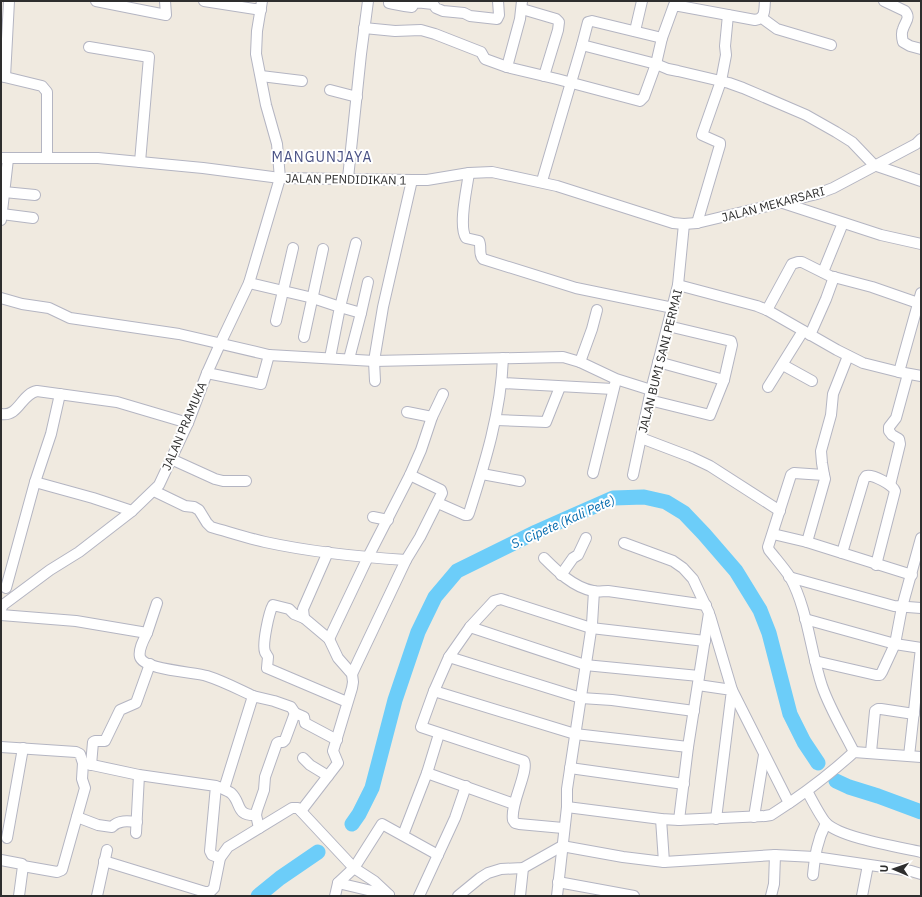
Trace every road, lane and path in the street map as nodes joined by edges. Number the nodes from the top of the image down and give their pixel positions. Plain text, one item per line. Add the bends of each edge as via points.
1 (9, 1) edge
2 (96, 1) edge
3 (165, 1) edge
4 (204, 1) edge
5 (368, 1) edge
6 (388, 1) edge
7 (498, 1) edge
8 (642, 1) edge
9 (765, 1) edge
10 (884, 1) edge
11 (522, 5) edge
12 (261, 6) edge
13 (728, 14) junction
14 (762, 18) junction
15 (364, 28) junction
16 (635, 31) junction
17 (662, 38) junction
18 (582, 45) junction
19 (831, 45) dead end
20 (89, 47) dead end
21 (921, 49) edge
22 (656, 64) junction
23 (507, 68) junction
24 (3, 76) edge
25 (261, 76) junction
26 (544, 76) junction
27 (302, 81) dead end
28 (721, 81) junction
29 (571, 83) junction
30 (330, 90) dead end
31 (357, 97) junction
32 (921, 139) edge
33 (47, 158) junction
34 (4, 159) edge
35 (140, 162) junction
36 (874, 165) junction
37 (469, 173) junction
38 (280, 178) junction
39 (348, 178) junction
40 (412, 180) junction
41 (542, 181) junction
42 (921, 181) edge
43 (4, 192) junction
44 (35, 195) dead end
45 (783, 203) junction
46 (2, 217) edge
47 (33, 218) dead end
48 (697, 223) junction
49 (843, 223) junction
50 (684, 224) junction
51 (356, 243) dead end
52 (921, 244) edge
53 (293, 248) dead end
54 (323, 250) dead end
55 (823, 272) junction
56 (834, 277) junction
57 (368, 282) dead end
58 (249, 283) junction
59 (678, 285) junction
60 (283, 292) junction
61 (1, 298) edge
62 (313, 298) junction
63 (920, 298) edge
64 (340, 307) junction
65 (673, 308) junction
66 (597, 310) dead end
67 (767, 310) junction
68 (362, 314) junction
69 (917, 320) edge
70 (276, 321) dead end
71 (668, 326) junction
72 (807, 333) junction
73 (304, 338) dead end
74 (220, 344) junction
75 (269, 355) junction
76 (848, 356) junction
77 (330, 358) junction
78 (503, 358) junction
79 (349, 359) junction
80 (374, 361) junction
81 (580, 362) junction
82 (658, 362) junction
83 (782, 365) junction
84 (207, 373) junction
85 (903, 373) junction
86 (921, 376) edge
87 (616, 378) junction
88 (724, 380) junction
89 (375, 381) dead end
90 (812, 381) dead end
91 (502, 383) junction
92 (560, 386) junction
93 (768, 387) dead end
94 (613, 389) junction
95 (651, 390) junction
96 (60, 394) junction
97 (442, 394) dead end
98 (649, 400) junction
99 (406, 412) dead end
100 (1, 414) edge
101 (432, 417) junction
102 (496, 420) junction
103 (188, 422) junction
104 (641, 438) junction
105 (171, 460) junction
106 (482, 474) junction
107 (593, 474) dead end
108 (410, 475) junction
109 (824, 475) junction
110 (633, 476) dead end
111 (246, 481) dead end
112 (35, 482) junction
113 (520, 482) dead end
114 (890, 485) junction
115 (154, 491) junction
116 (438, 503) junction
117 (132, 511) junction
118 (780, 511) junction
119 (374, 517) dead end
120 (388, 520) junction
121 (773, 534) junction
122 (586, 538) dead end
123 (921, 538) edge
124 (808, 542) junction
125 (624, 543) dead end
126 (328, 552) junction
127 (842, 553) junction
128 (368, 557) junction
129 (544, 558) dead end
130 (406, 560) junction
131 (876, 565) junction
132 (561, 575) junction
133 (912, 575) junction
134 (789, 577) junction
135 (3, 587) edge
136 (594, 591) junction
137 (22, 592) junction
138 (157, 603) dead end
139 (902, 607) junction
140 (921, 608) edge
141 (1, 609) edge
142 (708, 609) junction
143 (1, 615) edge
144 (304, 618) junction
145 (805, 619) junction
146 (470, 627) junction
147 (591, 628) junction
148 (147, 633) junction
149 (328, 639) junction
150 (705, 641) junction
151 (895, 644) junction
152 (921, 648) edge
153 (450, 657) junction
154 (815, 661) junction
155 (150, 664) junction
156 (585, 665) junction
157 (352, 674) junction
158 (699, 680) junction
159 (732, 690) junction
160 (434, 691) junction
161 (253, 696) junction
162 (581, 698) junction
163 (347, 702) junction
164 (694, 711) junction
165 (295, 713) junction
166 (914, 714) junction
167 (439, 734) junction
168 (575, 734) junction
169 (337, 740) junction
170 (1, 747) edge
171 (688, 747) junction
172 (23, 748) junction
173 (854, 752) junction
174 (871, 752) junction
175 (764, 755) junction
176 (909, 756) junction
177 (921, 757) edge
178 (303, 758) dead end
179 (87, 764) junction
180 (570, 768) junction
181 (427, 774) junction
182 (139, 775) junction
183 (328, 776) junction
184 (684, 784) junction
185 (466, 786) junction
186 (220, 788) junction
187 (807, 791) junction
188 (789, 803) junction
189 (514, 804) junction
190 (567, 807) junction
191 (301, 811) junction
192 (256, 815) junction
193 (77, 817) junction
194 (754, 817) junction
195 (661, 819) junction
196 (716, 819) junction
197 (679, 820) junction
198 (137, 822) junction
199 (826, 823) junction
200 (259, 828) junction
201 (563, 828) junction
202 (136, 833) dead end
203 (403, 835) junction
204 (7, 838) dead end
205 (562, 846) junction
206 (107, 850) dead end
207 (921, 852) edge
208 (438, 855) junction
209 (775, 855) junction
210 (815, 857) junction
211 (220, 858) junction
212 (1, 860) edge
213 (104, 861) junction
214 (664, 862) junction
215 (868, 864) junction
216 (23, 866) junction
217 (354, 868) junction
218 (523, 868) junction
219 (921, 874) edge
220 (813, 876) dead end
221 (558, 882) junction
222 (338, 884) junction
223 (205, 894) edge
224 (19, 896) edge
225 (97, 896) edge
226 (335, 896) edge
227 (392, 896) edge
228 (419, 896) edge
229 (458, 896) edge
230 (520, 896) edge
231 (556, 896) edge
232 (634, 896) edge
233 (771, 896) edge
234 (862, 896) edge

1 - 24 street
2 - 3 street via 166,15
4 - 12 street
5 - 15 street
6 - 7 street via 408,7 412,7 415,2 433,4 442,11 497,19
8 - 16 street
9 - 14 street
10 - 21 street via 908,14 903,29 903,42
11 - 23 street
11 - 26 street via 558,22 558,30
12 - 25 street via 256,54
13 - 14 street via 756,20
13 - 17 street via 674,5
13 - 28 street via 726,55
14 - 19 street via 777,29
15 - 23 street via 421,30 481,52 485,59
15 - 31 street
16 - 17 street
16 - 18 street via 590,21
17 - 22 street
18 - 22 street
18 - 29 street
20 - 35 street via 149,57
22 - 28 street
22 - 29 street via 644,97 640,101
23 - 26 street
24 - 33 street via 42,86 47,92
25 - 27 street
25 - 38 street via 277,144
26 - 29 street
28 - 36 street via 806,115 852,142
28 - 48 street via 702,135 720,145
29 - 41 street
30 - 31 street
31 - 39 street
32 - 36 street, JALAN MEKARSARI
33 - 34 street, JALAN PENDIDIKAN 1
33 - 35 street, JALAN PENDIDIKAN 1 via 98,158
34 - 43 street
35 - 38 street, JALAN PENDIDIKAN 1
36 - 42 street
36 - 45 street, JALAN MEKARSARI via 833,188
37 - 40 street, JALAN PENDIDIKAN 1
37 - 41 street, JALAN PENDIDIKAN 1 via 492,172
37 - 65 street via 463,218 464,236 479,241 483,259 576,288
38 - 39 street, JALAN PENDIDIKAN 1
38 - 58 street, JALAN PRAMUKA
39 - 40 street, JALAN PENDIDIKAN 1
40 - 80 street via 382,307
41 - 50 street, JALAN PENDIDIKAN 1 via 673,223
43 - 44 street
43 - 46 street
45 - 48 street, JALAN MEKARSARI
45 - 49 street
46 - 47 street
48 - 50 street, JALAN MEKARSARI
49 - 52 street
49 - 55 street
50 - 59 street, JALAN BUMI SANI PERMAI
51 - 64 street
53 - 60 street
54 - 62 street
55 - 56 street
55 - 67 street via 802,262 792,264
56 - 63 street
56 - 72 street via 826,299
57 - 68 street
58 - 60 street
58 - 74 street, JALAN PRAMUKA
59 - 65 street, JALAN BUMI SANI PERMAI
59 - 67 street
60 - 62 street
60 - 70 street
61 - 74 street via 49,308 70,318 154,330
62 - 64 street
62 - 73 street
63 - 69 street
64 - 68 street
64 - 77 street
65 - 71 street, JALAN BUMI SANI PERMAI
66 - 81 street
67 - 72 street
68 - 79 street
69 - 85 street
71 - 82 street, JALAN BUMI SANI PERMAI
71 - 88 street via 731,341
72 - 76 street
72 - 83 street
74 - 75 street
74 - 84 street, JALAN PRAMUKA
75 - 77 street
75 - 84 street via 261,384
76 - 85 street via 863,363
76 - 109 street via 833,394 822,452
77 - 79 street
78 - 80 street
78 - 81 street via 563,357
78 - 91 street
79 - 80 street
80 - 89 street
81 - 87 street
82 - 88 street
82 - 95 street, JALAN BUMI SANI PERMAI
83 - 90 street
83 - 93 street
84 - 103 street, JALAN PRAMUKA
85 - 86 street
85 - 114 street via 896,418 889,427 889,431 899,439 900,444
87 - 94 street
87 - 95 street
88 - 98 street via 709,415
91 - 92 street
91 - 102 street
92 - 94 street
92 - 102 street via 546,422
94 - 107 street
95 - 98 street, JALAN BUMI SANI PERMAI
96 - 100 street via 30,393 14,412
96 - 103 street via 117,402
96 - 112 street via 51,434
97 - 101 street
98 - 104 street, JALAN BUMI SANI PERMAI
99 - 101 street
101 - 108 street
102 - 106 street
103 - 105 street, JALAN PRAMUKA
104 - 110 street
104 - 118 street, JALAN BUMI SANI PERMAI via 710,466
105 - 111 street via 215,479
105 - 115 street, JALAN PRAMUKA
106 - 113 street
106 - 116 street via 468,515
108 - 116 street via 441,490
108 - 120 street
109 - 118 street via 792,473
109 - 124 street
112 - 117 street
112 - 135 street
114 - 127 street via 872,476 866,476
114 - 131 street via 895,489 895,494
115 - 117 street, JALAN PRAMUKA
115 - 126 street via 199,510 211,527 264,542
116 - 130 street
117 - 137 street, JALAN PRAMUKA
118 - 121 street
119 - 120 street
120 - 128 street
121 - 124 street
121 - 134 street via 769,550
122 - 132 street via 578,555
123 - 133 street
124 - 127 street
125 - 142 street via 673,561 683,568 693,579
126 - 128 street
126 - 144 street via 304,609
127 - 131 street
128 - 130 street
128 - 149 street
129 - 132 street
130 - 157 street
131 - 133 street
132 - 136 street
133 - 139 street
134 - 139 street
134 - 145 street
135 - 137 street
136 - 142 street via 608,591
136 - 147 street
137 - 141 street, JALAN PRAMUKA
138 - 148 street
139 - 140 street
139 - 151 street
142 - 150 street
142 - 159 street
143 - 148 street via 76,621
144 - 149 street
144 - 163 street via 289,609 272,606 265,639 267,668
145 - 151 street
145 - 154 street
146 - 147 street via 494,600 501,599
146 - 153 street
146 - 156 street
147 - 150 street
147 - 156 street
148 - 155 street via 140,656 144,662
149 - 157 street via 338,658
150 - 158 street
151 - 152 street
151 - 154 street via 880,675
152 - 166 street
153 - 160 street
153 - 162 street
154 - 173 street via 832,710
155 - 161 street via 165,669 206,675
155 - 179 street via 136,703 120,710 105,741 93,742
156 - 158 street
156 - 162 street
157 - 163 street via 352,688
158 - 159 street
158 - 164 street
159 - 175 street
159 - 196 street
160 - 167 street via 421,728
160 - 168 street
161 - 165 street via 291,707
161 - 186 street
162 - 164 street
162 - 168 street
163 - 169 street
164 - 171 street
165 - 169 street via 304,717 308,725
165 - 192 street via 286,740 277,743
166 - 174 street via 881,709 875,711
166 - 176 street
167 - 181 street
167 - 189 street via 524,761 525,767
168 - 171 street
168 - 180 street
169 - 183 street via 334,751 338,762
170 - 172 street
171 - 184 street
172 - 179 street via 76,752
172 - 204 street
173 - 174 street
173 - 187 street
174 - 176 street
175 - 188 street
175 - 194 street
176 - 177 street
178 - 183 street
179 - 182 street
179 - 193 street via 82,779 85,788
180 - 184 street
180 - 190 street
181 - 185 street
181 - 203 street
182 - 186 street
182 - 198 street
183 - 191 street
184 - 197 street
185 - 189 street
185 - 208 street
186 - 192 street via 233,796 243,813
186 - 211 street via 210,851 212,855
187 - 188 street
187 - 199 street
188 - 194 street via 771,815
189 - 201 street via 512,816 515,823
190 - 195 street
190 - 201 street
191 - 200 street via 292,808
191 - 217 street
192 - 200 street
193 - 198 street via 112,827 115,823
193 - 216 street via 60,872
194 - 196 street
195 - 197 street
195 - 214 street
196 - 197 street
198 - 202 street
199 - 207 street via 839,831 864,839
199 - 210 street via 820,835
200 - 211 street via 228,847
201 - 205 street
203 - 208 street
203 - 217 street via 382,824
205 - 214 street
205 - 218 street
205 - 221 street
206 - 213 street
208 - 228 street
209 - 210 street
209 - 214 street
209 - 233 street
210 - 215 street
210 - 220 street
211 - 223 street via 214,888
212 - 216 street
213 - 223 street
213 - 225 street
215 - 219 street
215 - 234 street
216 - 224 street
217 - 222 street
217 - 227 street
218 - 229 street via 488,873
218 - 230 street
221 - 231 street
221 - 232 street
222 - 226 street
222 - 227 street

